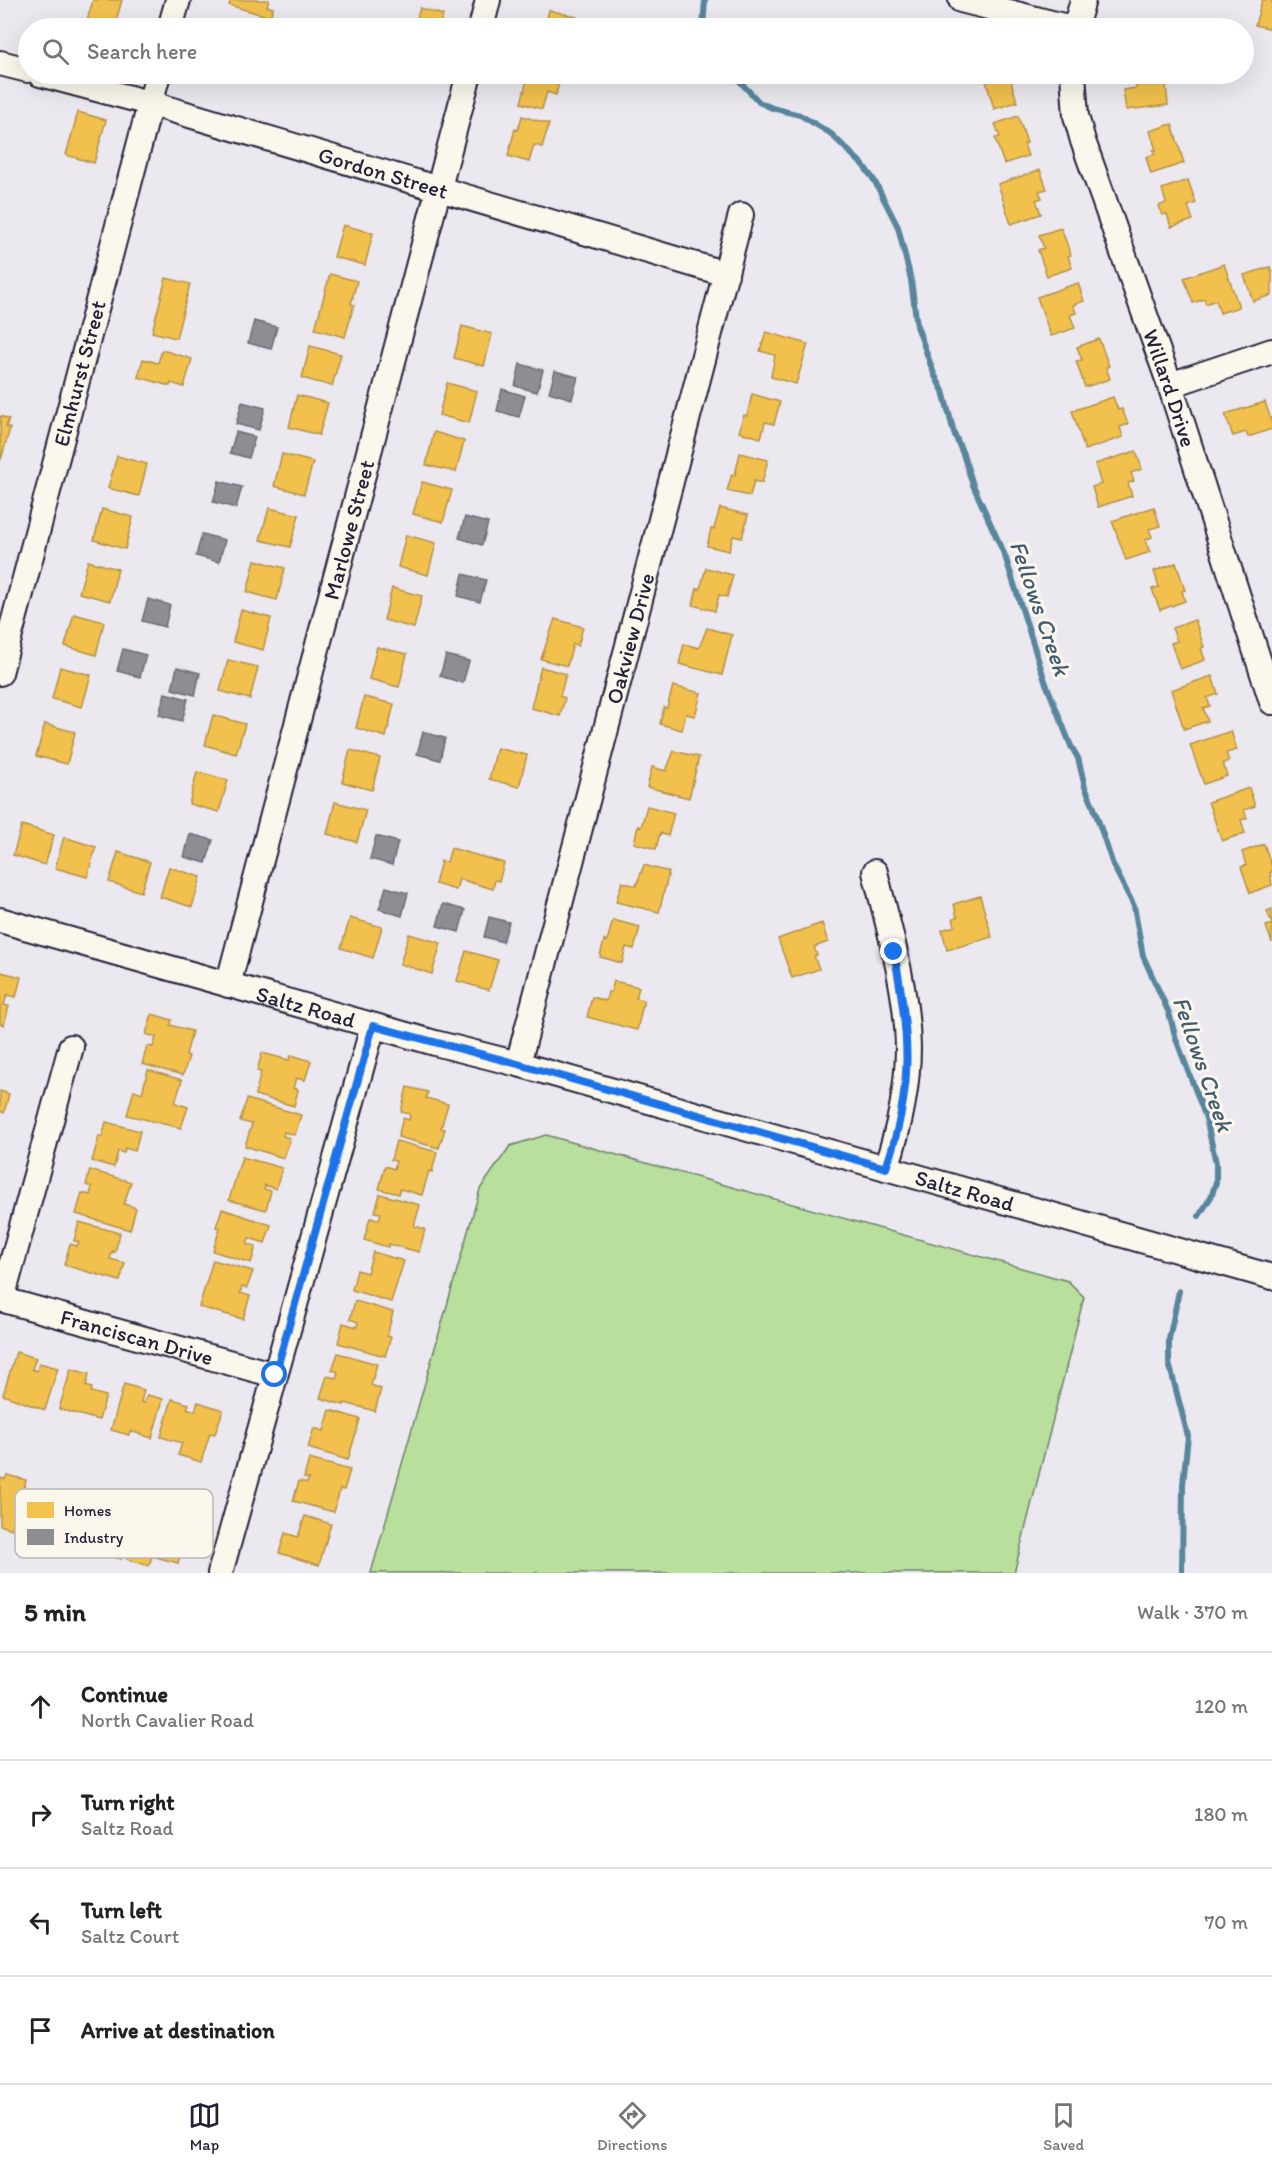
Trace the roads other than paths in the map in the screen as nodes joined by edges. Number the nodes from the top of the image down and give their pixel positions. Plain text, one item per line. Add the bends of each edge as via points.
1 (178, 0) edge
2 (488, 0) edge
3 (961, 0) edge
4 (1083, 0) edge
5 (173, 18) edge
6 (484, 18) edge
7 (1033, 18) edge
8 (1077, 18) edge
9 (0, 63) edge
10 (18, 68) edge
11 (78, 84) edge
12 (155, 84) edge
13 (466, 84) edge
14 (1074, 84) edge
15 (149, 103) junction
16 (438, 190) junction
17 (741, 215) dead end
18 (726, 274) junction
19 (1272, 351) edge
20 (1170, 385) junction
21 (1263, 645) edge
22 (0, 672) edge
23 (1272, 702) edge
24 (876, 872) dead end
25 (0, 920) edge
26 (228, 985) junction
27 (373, 1026) junction
28 (71, 1047) dead end
29 (518, 1064) junction
30 (886, 1168) junction
31 (1272, 1277) edge
32 (1, 1299) edge
33 (275, 1375) junction
34 (220, 1573) edge

1 - 5 street
2 - 6 street
3 - 7 street
4 - 8 street
9 - 10 street
11 - 15 street, Gordon Street
12 - 15 street, Elmhurst Street
13 - 16 street, Marlowe Street
14 - 20 street, Willard Drive via 1083,141
15 - 16 street, Gordon Street
15 - 22 street, Elmhurst Street
16 - 18 street, Gordon Street
16 - 26 street, Marlowe Street
17 - 18 street, Oakview Drive
18 - 29 street, Oakview Drive
19 - 20 street
20 - 21 street, Willard Drive
21 - 23 street, Willard Drive
24 - 30 street via 901,989 908,1048 903,1108
25 - 26 street, Saltz Road
26 - 27 street, Saltz Road
27 - 29 street, Saltz Road
27 - 33 street
28 - 32 street
29 - 30 street, Saltz Road
30 - 31 street, Saltz Road
32 - 33 street, Franciscan Drive
33 - 34 street

